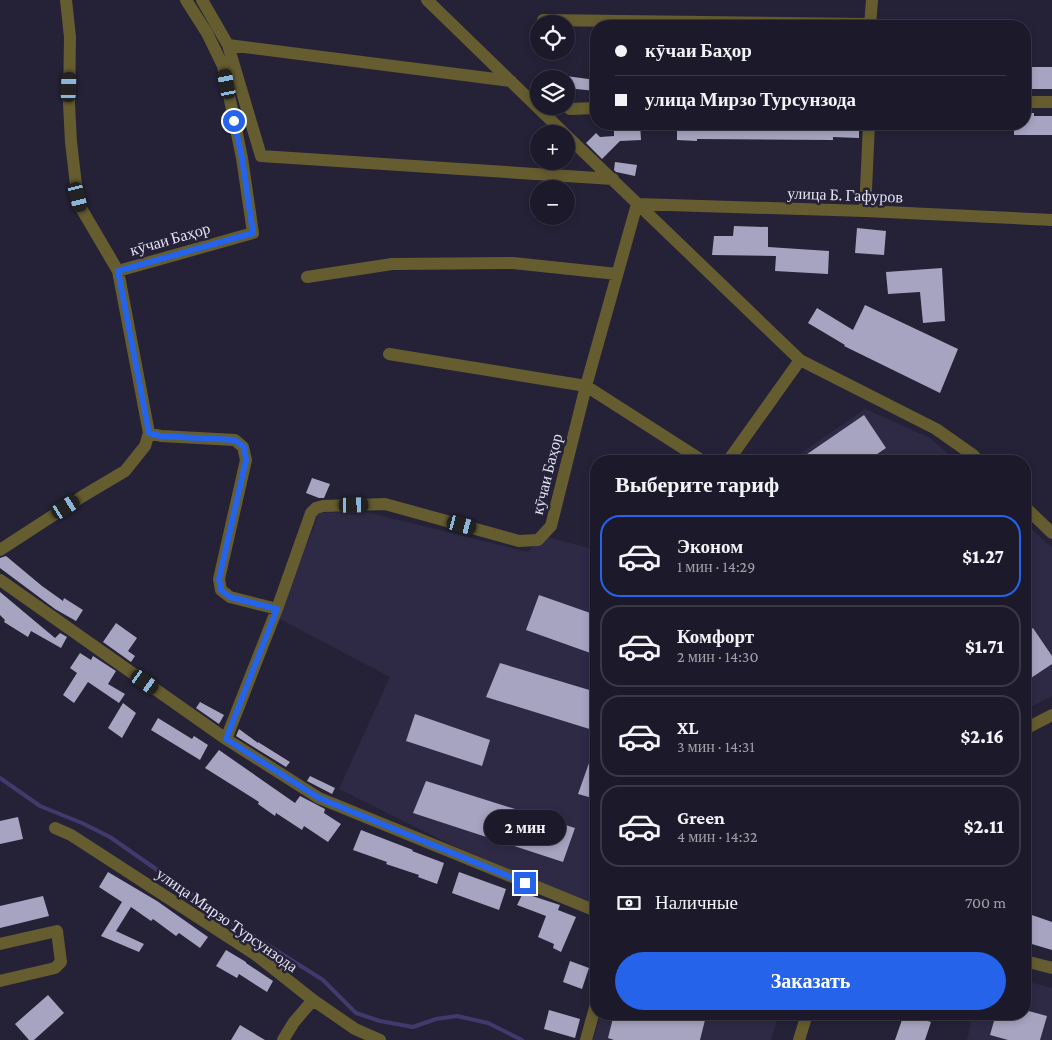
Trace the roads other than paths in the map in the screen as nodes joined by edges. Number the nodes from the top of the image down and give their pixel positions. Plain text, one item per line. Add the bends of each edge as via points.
1 (66, 0) edge
2 (186, 0) edge
3 (202, 0) edge
4 (427, 0) edge
5 (872, 0) edge
6 (575, 20) edge
7 (870, 20) edge
8 (590, 21) edge
9 (228, 45) junction
10 (511, 81) junction
11 (1031, 102) edge
12 (1052, 102) edge
13 (590, 108) edge
14 (575, 109) edge
15 (557, 125) edge
16 (869, 130) edge
17 (575, 143) edge
18 (612, 180) junction
19 (637, 204) junction
20 (865, 211) junction
21 (1052, 220) edge
22 (118, 271) junction
23 (617, 274) junction
24 (307, 277) dead end
25 (389, 354) dead end
26 (800, 360) junction
27 (586, 386) junction
28 (149, 433) junction
29 (694, 455) edge
30 (732, 455) edge
31 (972, 455) edge
32 (1031, 512) edge
33 (1052, 533) edge
34 (0, 550) edge
35 (0, 580) edge
36 (277, 609) junction
37 (1050, 718) edge
38 (1031, 726) edge
39 (226, 739) junction
40 (55, 828) dead end
41 (590, 909) edge
42 (0, 944) edge
43 (1031, 963) edge
44 (1052, 968) edge
45 (0, 981) edge
46 (313, 1000) junction
47 (592, 1020) edge
48 (805, 1020) edge
49 (282, 1040) edge
50 (380, 1040) edge
51 (586, 1040) edge
52 (799, 1040) edge

1 - 22 street via 70,37 69,104 76,185 81,208
2 - 22 street, кӯчаи Баҳор via 223,66 253,233
3 - 9 street
4 - 10 street
5 - 7 street
6 - 8 street
9 - 10 street
9 - 18 street via 261,156
10 - 15 street
11 - 12 street
13 - 14 street
16 - 20 street
17 - 18 street
18 - 19 street
19 - 20 street, улица Б. Гафуров
19 - 23 street, кӯчаи Баҳор
19 - 26 street
20 - 21 street, улица Б. Гафуров
22 - 28 street, кӯчаи Баҳор
23 - 24 street via 513,263 476,263 392,264
23 - 27 street, кӯчаи Баҳор
25 - 27 street
26 - 30 street
26 - 31 street via 936,429
27 - 29 street
27 - 36 street, кӯчаи Баҳор via 551,526 538,540 519,541 385,504 322,506 311,513
28 - 34 street via 145,446 125,471
28 - 36 street via 235,440 244,447 246,460 219,579 221,590 230,597
32 - 33 street
35 - 39 street
36 - 39 street, кӯчаи Баҳор
37 - 38 street
39 - 41 street via 319,798
40 - 46 street, улица Мирзо Турсунзода via 71,835 256,955
42 - 45 street via 57,931 61,962 55,968
43 - 44 street
46 - 49 street
46 - 50 street, улица Мирзо Турсунзода via 355,1029
47 - 51 street
48 - 52 street

